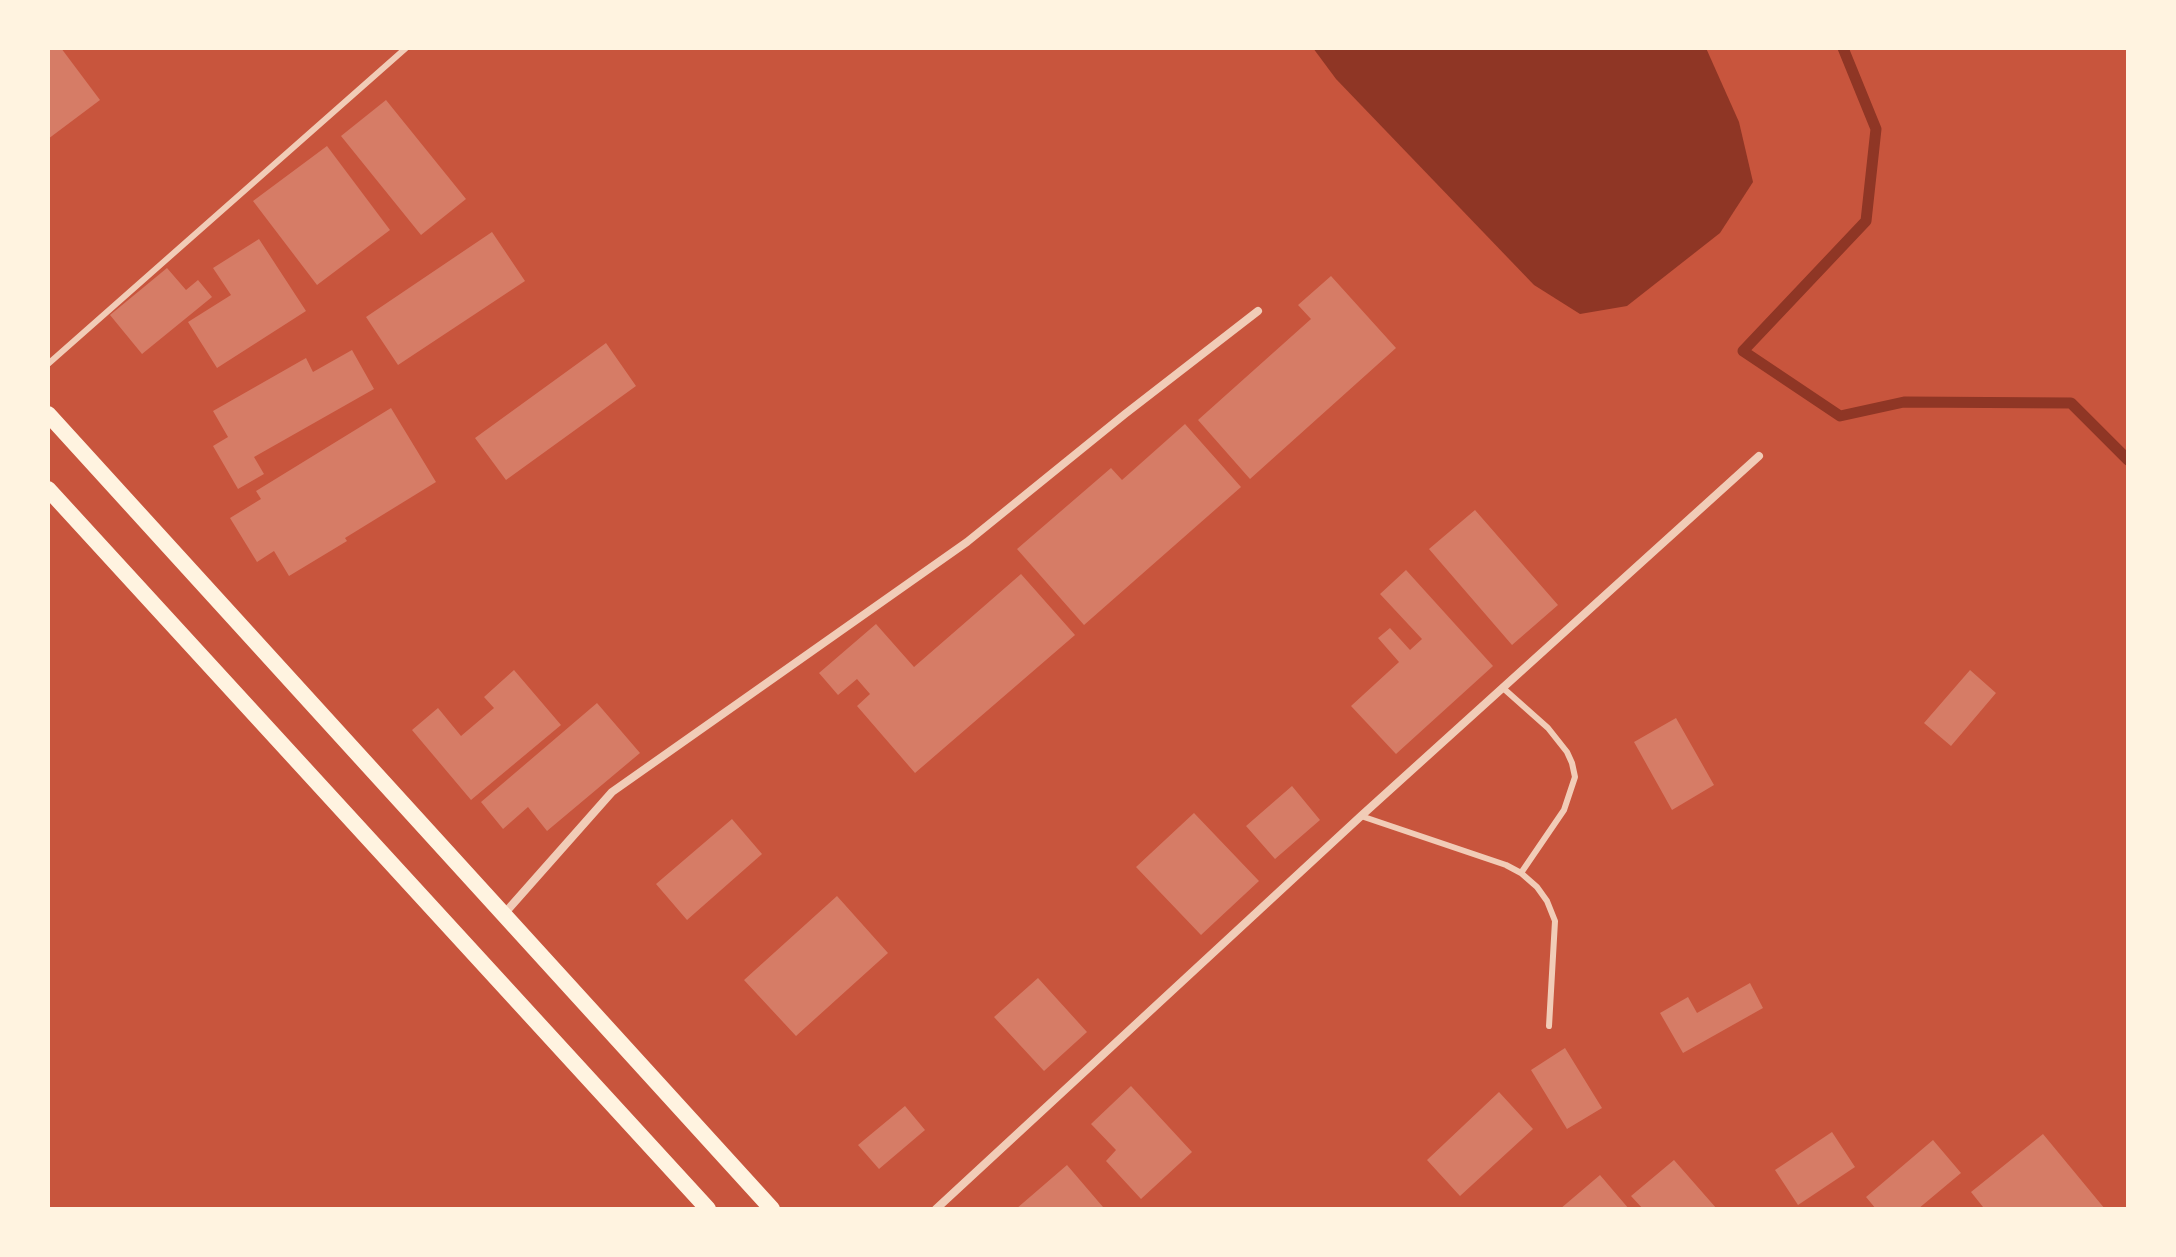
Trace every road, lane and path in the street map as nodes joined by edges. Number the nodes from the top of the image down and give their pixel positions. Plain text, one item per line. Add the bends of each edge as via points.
1 (406, 48) edge
2 (1258, 311) dead end
3 (48, 364) edge
4 (48, 414) edge
5 (1759, 456) dead end
6 (48, 489) edge
7 (1503, 688) junction
8 (1361, 816) junction
9 (1521, 873) junction
10 (504, 914) junction
11 (1549, 1026) dead end
12 (708, 1209) edge
13 (772, 1209) edge
14 (936, 1209) edge

1 - 3 lane
2 - 10 street via 967,542 612,792
4 - 10 main road
5 - 7 street
6 - 12 main road
7 - 8 street
7 - 9 lane via 1548,728 1567,752 1575,777 1564,810
8 - 9 lane
8 - 14 street
9 - 11 lane via 1547,901 1555,921
10 - 13 main road

